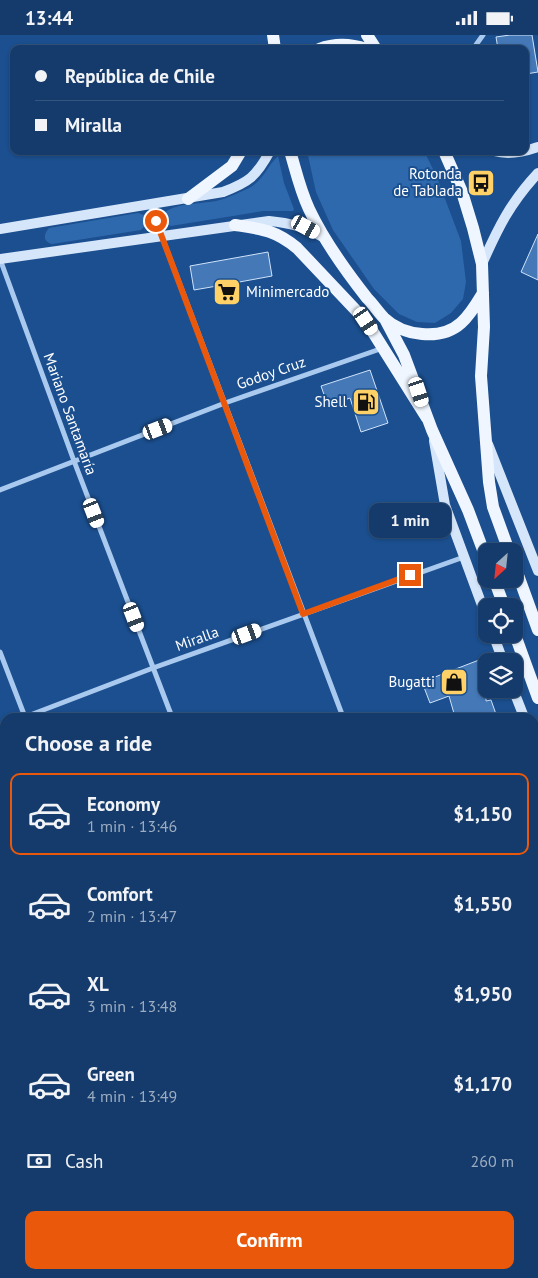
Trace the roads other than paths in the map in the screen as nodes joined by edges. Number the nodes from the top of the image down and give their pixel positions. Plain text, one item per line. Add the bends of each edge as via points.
1 (333, 45) edge
2 (352, 45) edge
3 (239, 155) edge
4 (268, 155) edge
5 (291, 155) edge
6 (446, 155) edge
7 (538, 173) edge
8 (188, 199) junction
9 (150, 205) junction
10 (235, 225) junction
11 (0, 229) edge
12 (163, 236) junction
13 (323, 237) junction
14 (0, 259) edge
15 (482, 264) junction
16 (484, 293) junction
17 (385, 319) junction
18 (384, 347) junction
19 (225, 403) junction
20 (430, 424) junction
21 (485, 434) junction
22 (74, 461) junction
23 (0, 490) edge
24 (480, 543) edge
25 (506, 543) edge
26 (464, 556) junction
27 (538, 571) edge
28 (523, 588) edge
29 (479, 598) edge
30 (303, 614) junction
31 (538, 630) edge
32 (518, 643) edge
33 (0, 652) edge
34 (154, 668) junction
35 (517, 698) edge
36 (538, 698) edge
37 (23, 713) edge
38 (36, 713) edge
39 (171, 713) edge
40 (341, 713) edge
41 (522, 713) edge

1 - 2 main road
3 - 8 main road via 232,166
4 - 8 main road via 251,179 223,192
5 - 13 main road via 301,191
6 - 15 main road via 462,192
7 - 15 main road via 511,205
8 - 9 main road
9 - 11 main road
9 - 12 street
10 - 12 main road
10 - 13 main road via 286,222 306,227
10 - 18 main road via 274,233 292,243 359,313
12 - 14 main road
12 - 19 street
13 - 17 main road
14 - 22 street, Mariano Santamaría
15 - 16 main road
16 - 17 main road via 461,324 436,335 410,331
16 - 21 main road via 481,376
17 - 20 main road via 404,355
18 - 19 street, Godoy Cruz
18 - 20 main road
19 - 22 street, Godoy Cruz
19 - 30 street
20 - 24 main road
20 - 26 main road via 446,505
21 - 25 main road via 493,507
21 - 27 main road
22 - 23 street, Godoy Cruz
22 - 34 street, Mariano Santamaría
26 - 29 main road
26 - 30 street, Miralla
28 - 31 main road
30 - 34 street, Miralla
30 - 40 street
32 - 36 main road
33 - 37 street
34 - 38 street, Miralla
34 - 39 street, Mariano Santamaría
35 - 41 main road

